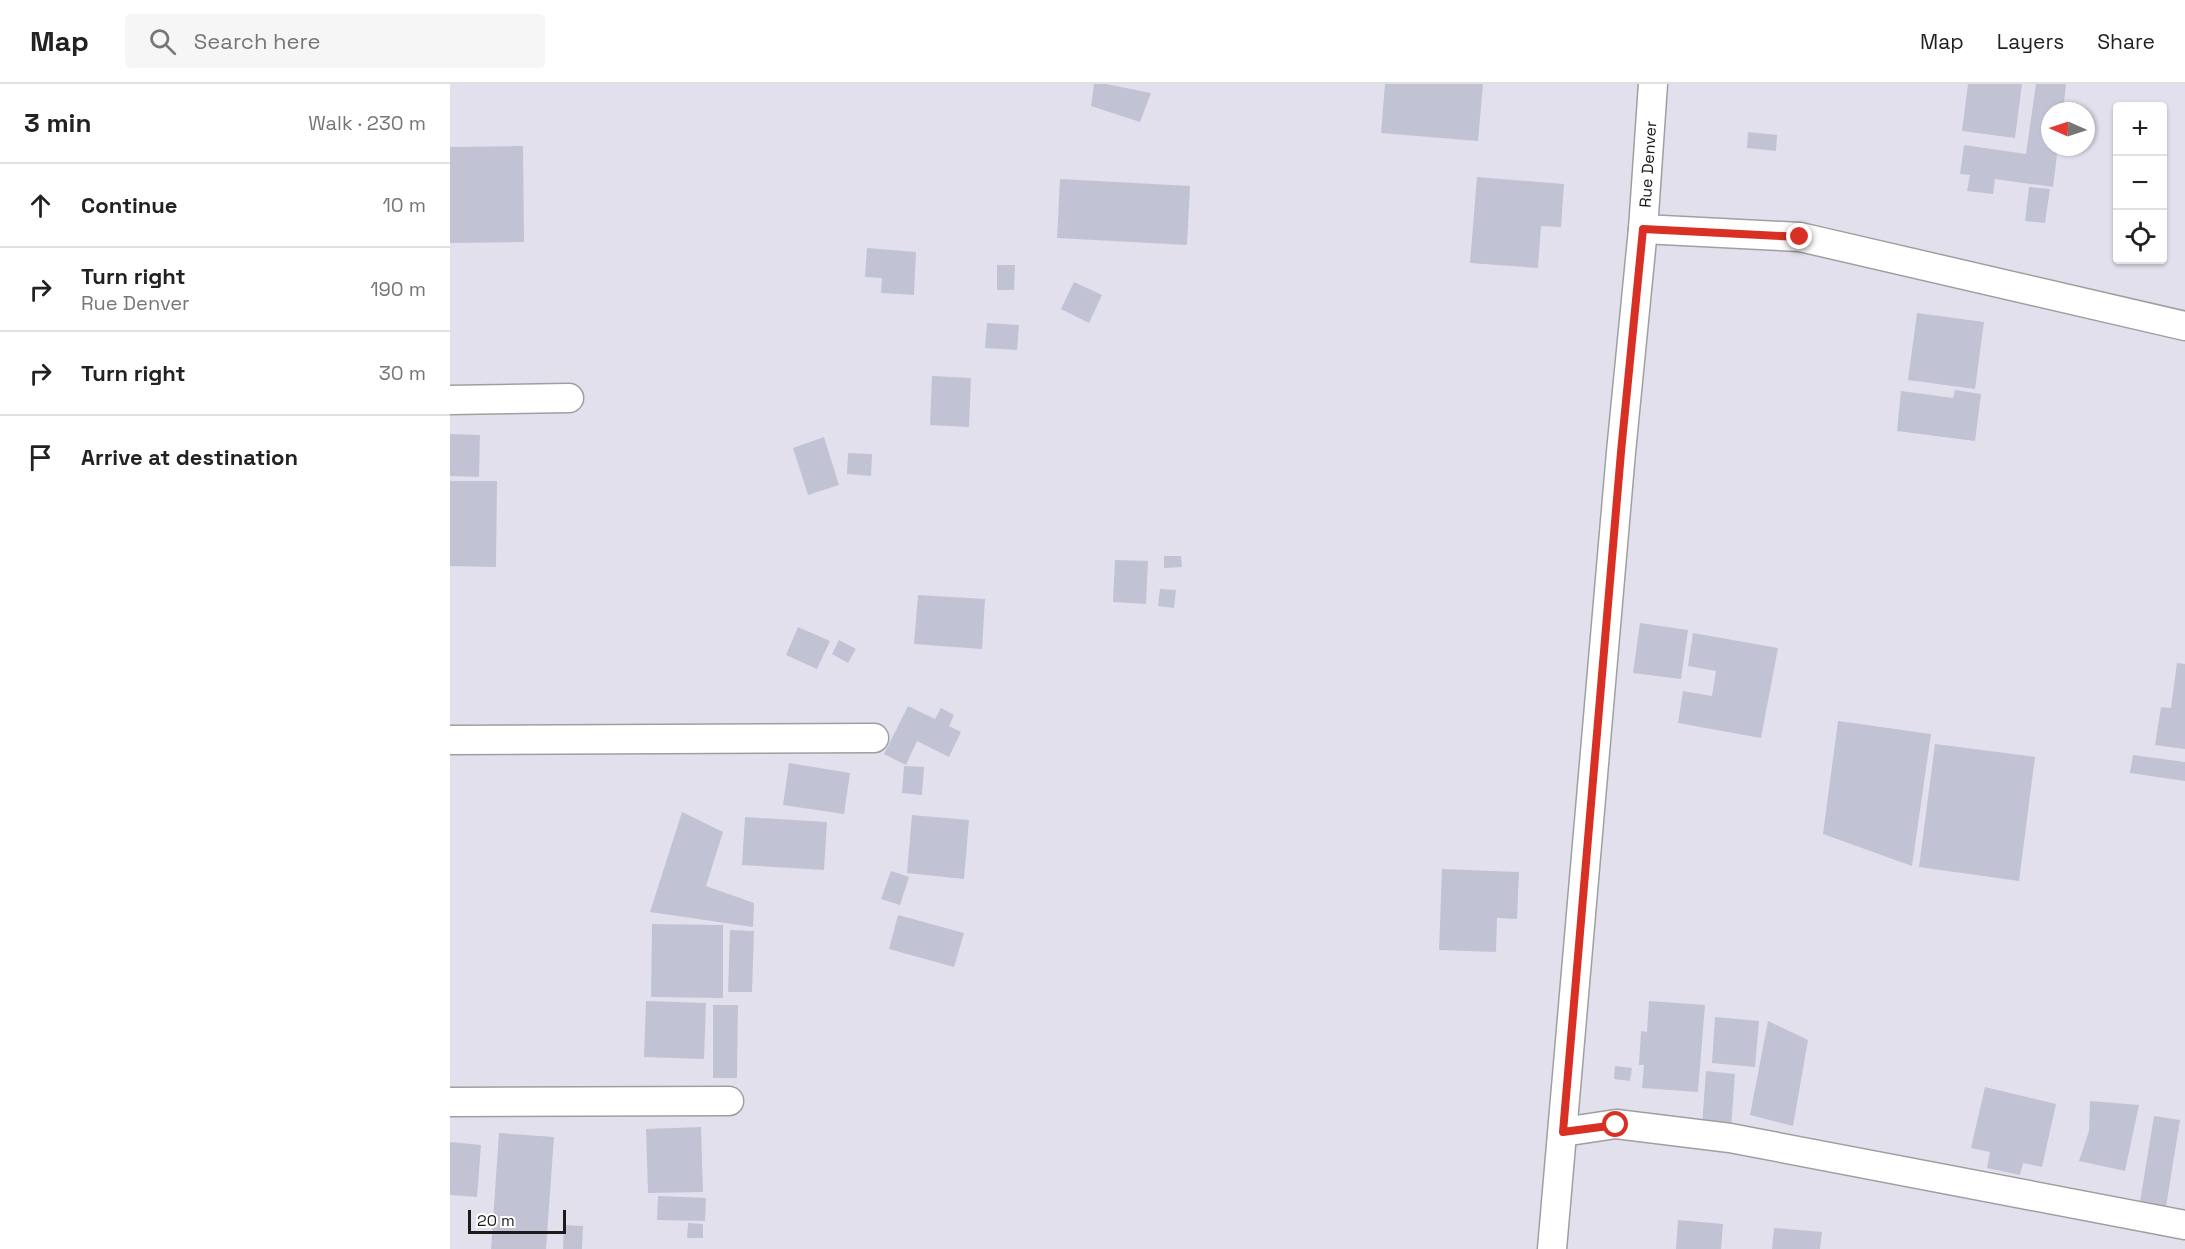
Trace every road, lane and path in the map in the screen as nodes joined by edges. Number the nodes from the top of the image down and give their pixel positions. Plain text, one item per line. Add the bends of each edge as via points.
1 (1653, 84) edge
2 (1643, 229) junction
3 (2185, 326) edge
4 (569, 398) dead end
5 (450, 400) edge
6 (874, 738) dead end
7 (450, 740) edge
8 (729, 1101) dead end
9 (450, 1102) edge
10 (1563, 1132) junction
11 (2185, 1225) edge
12 (1552, 1249) edge

1 - 2 street, Rue Denver
2 - 3 street via 1800,237
2 - 10 street, Rue Denver
4 - 5 street
6 - 7 street
8 - 9 street
10 - 11 street via 1616,1125 1730,1138
10 - 12 street, Rue Denver

